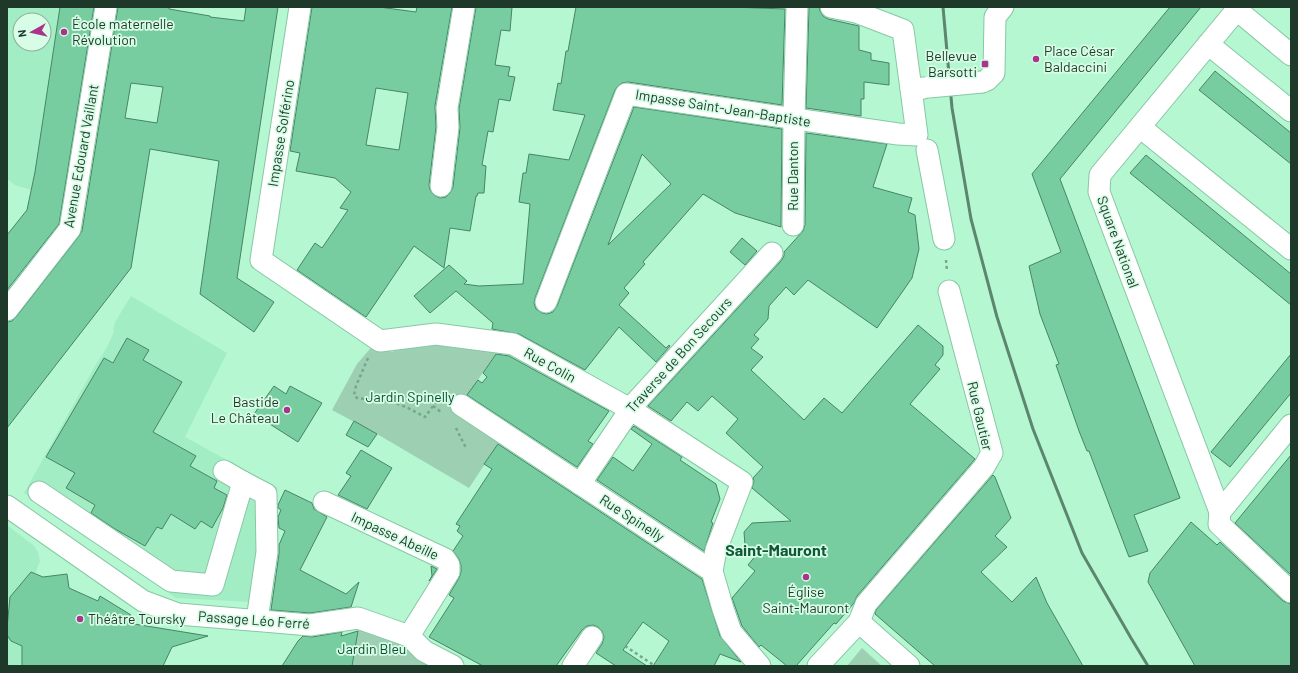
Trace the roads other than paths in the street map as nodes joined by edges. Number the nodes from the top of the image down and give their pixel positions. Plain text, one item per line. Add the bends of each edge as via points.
1 (106, 7) edge
2 (300, 7) edge
3 (464, 7) edge
4 (797, 7) edge
5 (830, 7) edge
6 (1003, 7) edge
7 (1238, 8) edge
8 (1208, 44) junction
9 (1291, 55) edge
10 (920, 88) junction
11 (1291, 111) edge
12 (794, 119) junction
13 (1140, 127) junction
14 (928, 150) dead end
15 (440, 186) dead end
16 (793, 225) dead end
17 (944, 239) road end
18 (1291, 248) edge
19 (772, 253) dead end
20 (949, 291) road end
21 (546, 302) dead end
22 (7, 310) edge
23 (380, 341) joint
24 (460, 405) road end
25 (630, 409) junction
26 (1291, 424) edge
27 (224, 471) dead end
28 (243, 482) junction
29 (580, 484) junction
30 (39, 492) dead end
31 (324, 502) dead end
32 (7, 506) edge
33 (1220, 518) junction
34 (712, 571) junction
35 (1291, 592) edge
36 (263, 620) junction
37 (859, 622) junction
38 (404, 634) junction
39 (592, 637) dead end
40 (453, 666) edge
41 (573, 666) edge
42 (760, 666) edge
43 (818, 666) edge
44 (909, 666) edge

1 - 22 street, Avenue Edouard Vaillant via 70,229
2 - 23 street, Impasse Solférino via 261,260
3 - 15 street via 447,108 448,127
4 - 12 street, Rue Danton
5 - 10 street via 856,12 903,30
6 - 10 street, bridge via 995,17 994,73 987,80
7 - 8 street, Square National
7 - 9 street
8 - 11 street
8 - 13 street, Square National
10 - 12 street, Impasse Saint-Jean-Baptiste via 917,134 898,134
12 - 16 street, Rue Danton
12 - 21 street, Impasse Saint-Jean-Baptiste via 626,94
13 - 18 street
13 - 33 street, Square National via 1100,175 1099,192
14 - 17 street
19 - 25 street, Traverse de Bon Secours
20 - 37 street, Rue Gautier via 992,453 984,467 866,604
23 - 25 street, Rue Colin via 436,334 513,344
24 - 29 street, Rue Spinelly
25 - 29 street, Traverse de Bon Secours
25 - 34 street, Rue Colin via 742,482 716,550
26 - 33 street
27 - 28 street
28 - 30 street via 213,584 172,581
28 - 36 street via 266,494 267,552
29 - 34 street, Rue Spinelly
31 - 38 street, Impasse Abeille via 445,560 449,566 449,572
32 - 36 street, Passage Léo Ferré via 143,601 178,614
33 - 35 street
34 - 42 street via 731,632
36 - 38 street, Passage Léo Ferré via 310,625 358,618
37 - 43 street
37 - 44 street
38 - 40 street via 424,651
39 - 41 street

